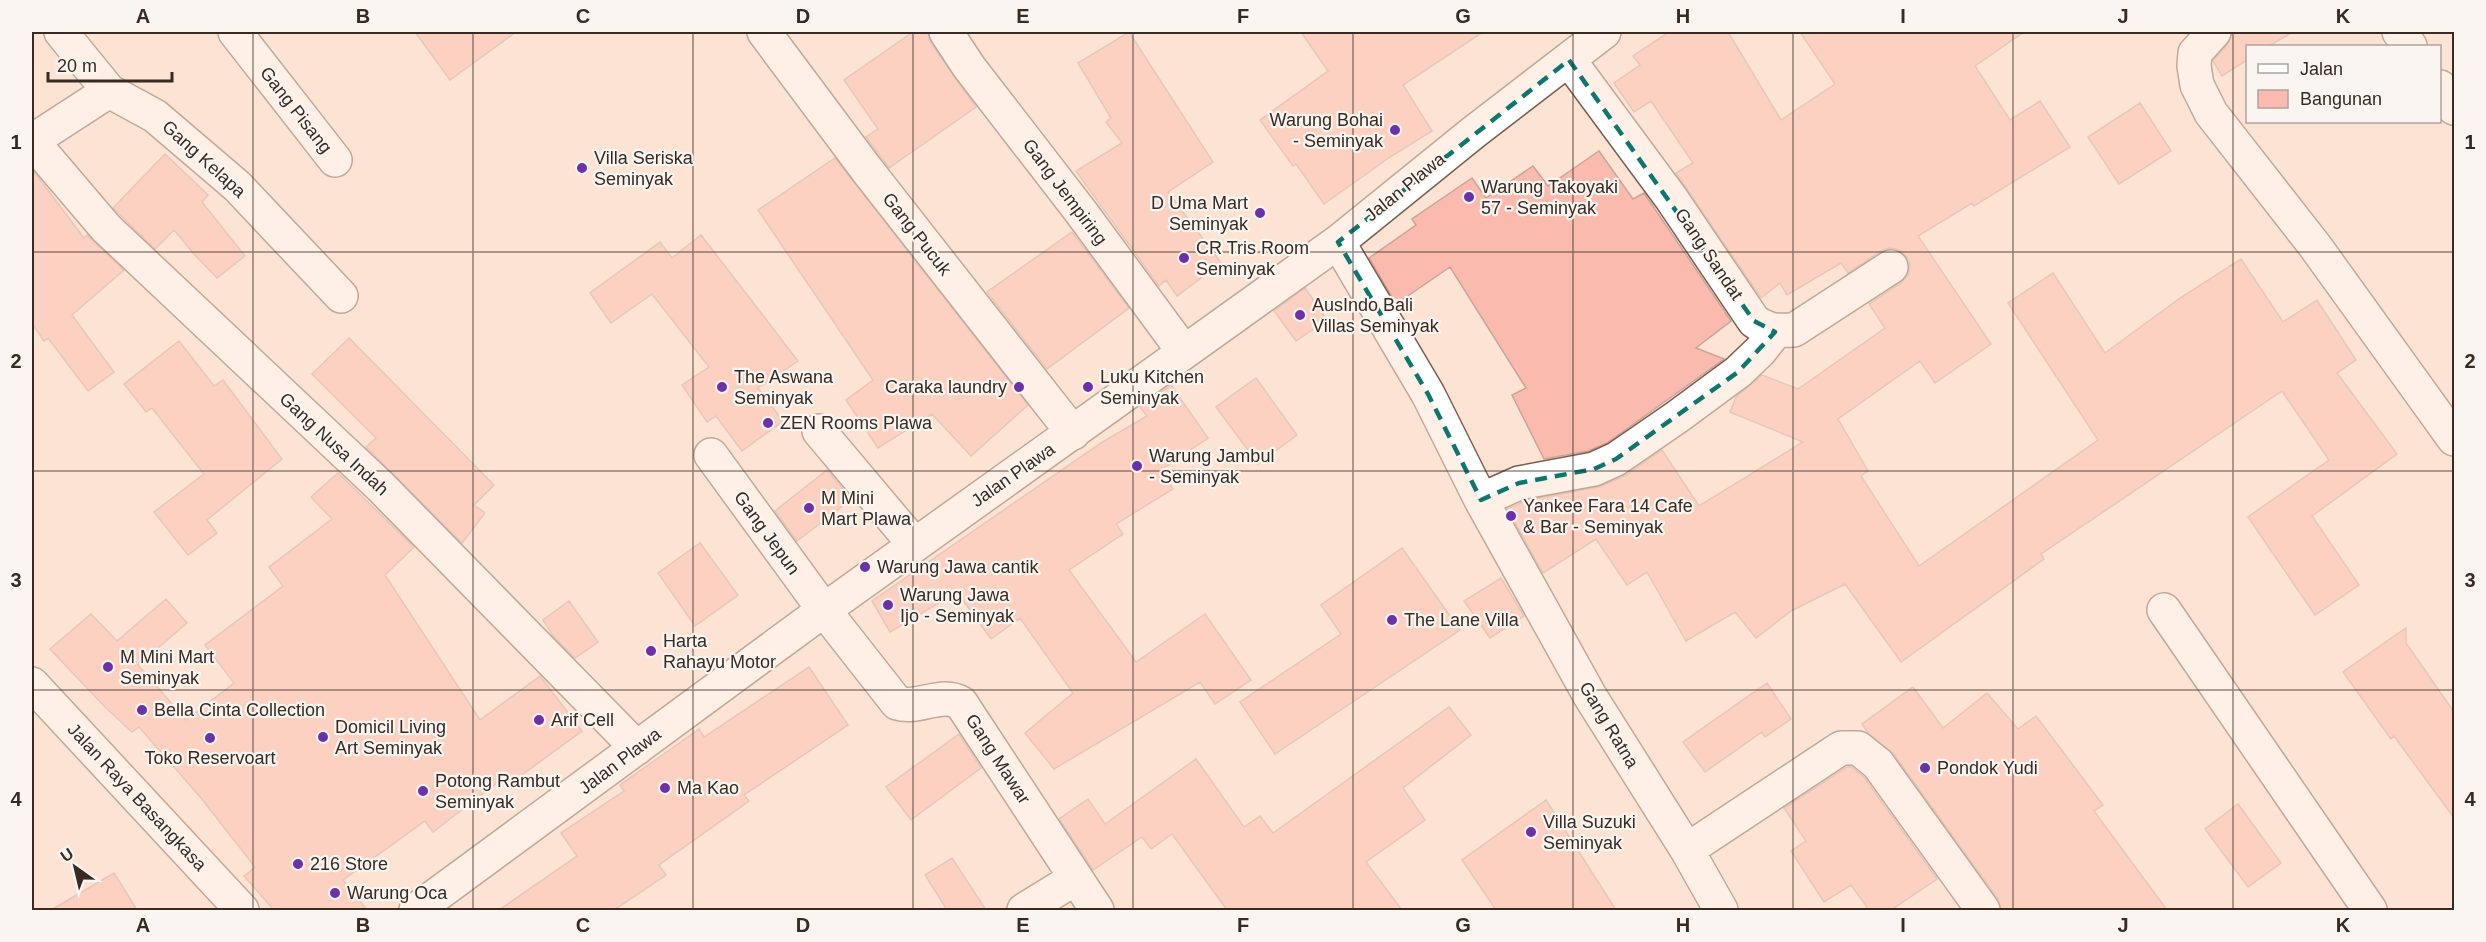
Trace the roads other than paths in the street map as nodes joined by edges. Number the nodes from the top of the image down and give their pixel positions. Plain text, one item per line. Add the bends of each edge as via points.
1 (61, 32) edge
2 (235, 32) edge
3 (764, 32) edge
4 (946, 32) edge
5 (1604, 32) edge
6 (2214, 32) edge
7 (2399, 32) edge
8 (2409, 45) edge
9 (1569, 60) junction
10 (2441, 90) edge
11 (109, 91) junction
12 (2454, 108) edge
13 (32, 141) edge
14 (335, 160) dead end
15 (1338, 242) junction
16 (1891, 267) dead end
17 (341, 296) dead end
18 (1775, 332) junction
19 (1184, 352) junction
20 (819, 431) dead end
21 (1073, 433) junction
22 (2454, 439) edge
23 (711, 455) dead end
24 (1481, 500) junction
25 (915, 545) junction
26 (824, 610) junction
27 (2164, 610) dead end
28 (32, 684) edge
29 (637, 748) junction
30 (1687, 850) junction
31 (1076, 878) junction
32 (242, 910) edge
33 (416, 910) edge
34 (1024, 910) edge
35 (1097, 910) edge
36 (1721, 910) edge
37 (1983, 910) edge
38 (2370, 910) edge

1 - 11 street, Gang Kelapa
2 - 14 street, Gang Pisang
3 - 21 street, Gang Pucuk
4 - 19 street, Gang Jempiring via 969,68
5 - 9 street, Jalan Plawa
6 - 22 street via 2195,53 2194,66 2197,85 2211,113 2315,246
7 - 8 street
9 - 15 street, Jalan Plawa
9 - 18 street, Gang Sandat via 1671,198 1754,321
10 - 12 street
11 - 13 street
11 - 17 street, Gang Kelapa via 155,116 237,186
13 - 29 street, Gang Nusa Indah via 106,228 381,487
15 - 19 street, Jalan Plawa
15 - 24 street, Gang Ratna via 1428,394
16 - 18 street via 1794,330
18 - 24 street via 1738,372 1616,459 1594,469 1520,483
19 - 21 street, Jalan Plawa
20 - 25 street
21 - 25 street, Jalan Plawa
23 - 26 street, Gang Jepun
24 - 30 street, Gang Ratna via 1590,696
25 - 26 street, Jalan Plawa
26 - 29 street, Jalan Plawa
26 - 31 street, Gang Mawar via 897,703 908,706 947,698 961,703
27 - 38 street
28 - 32 street, Jalan Raya Basangkasa
29 - 33 street, Jalan Plawa
30 - 36 street, Gang Ratna
30 - 37 street via 1841,748 1858,748 1878,764
31 - 34 street
31 - 35 street, Gang Mawar

